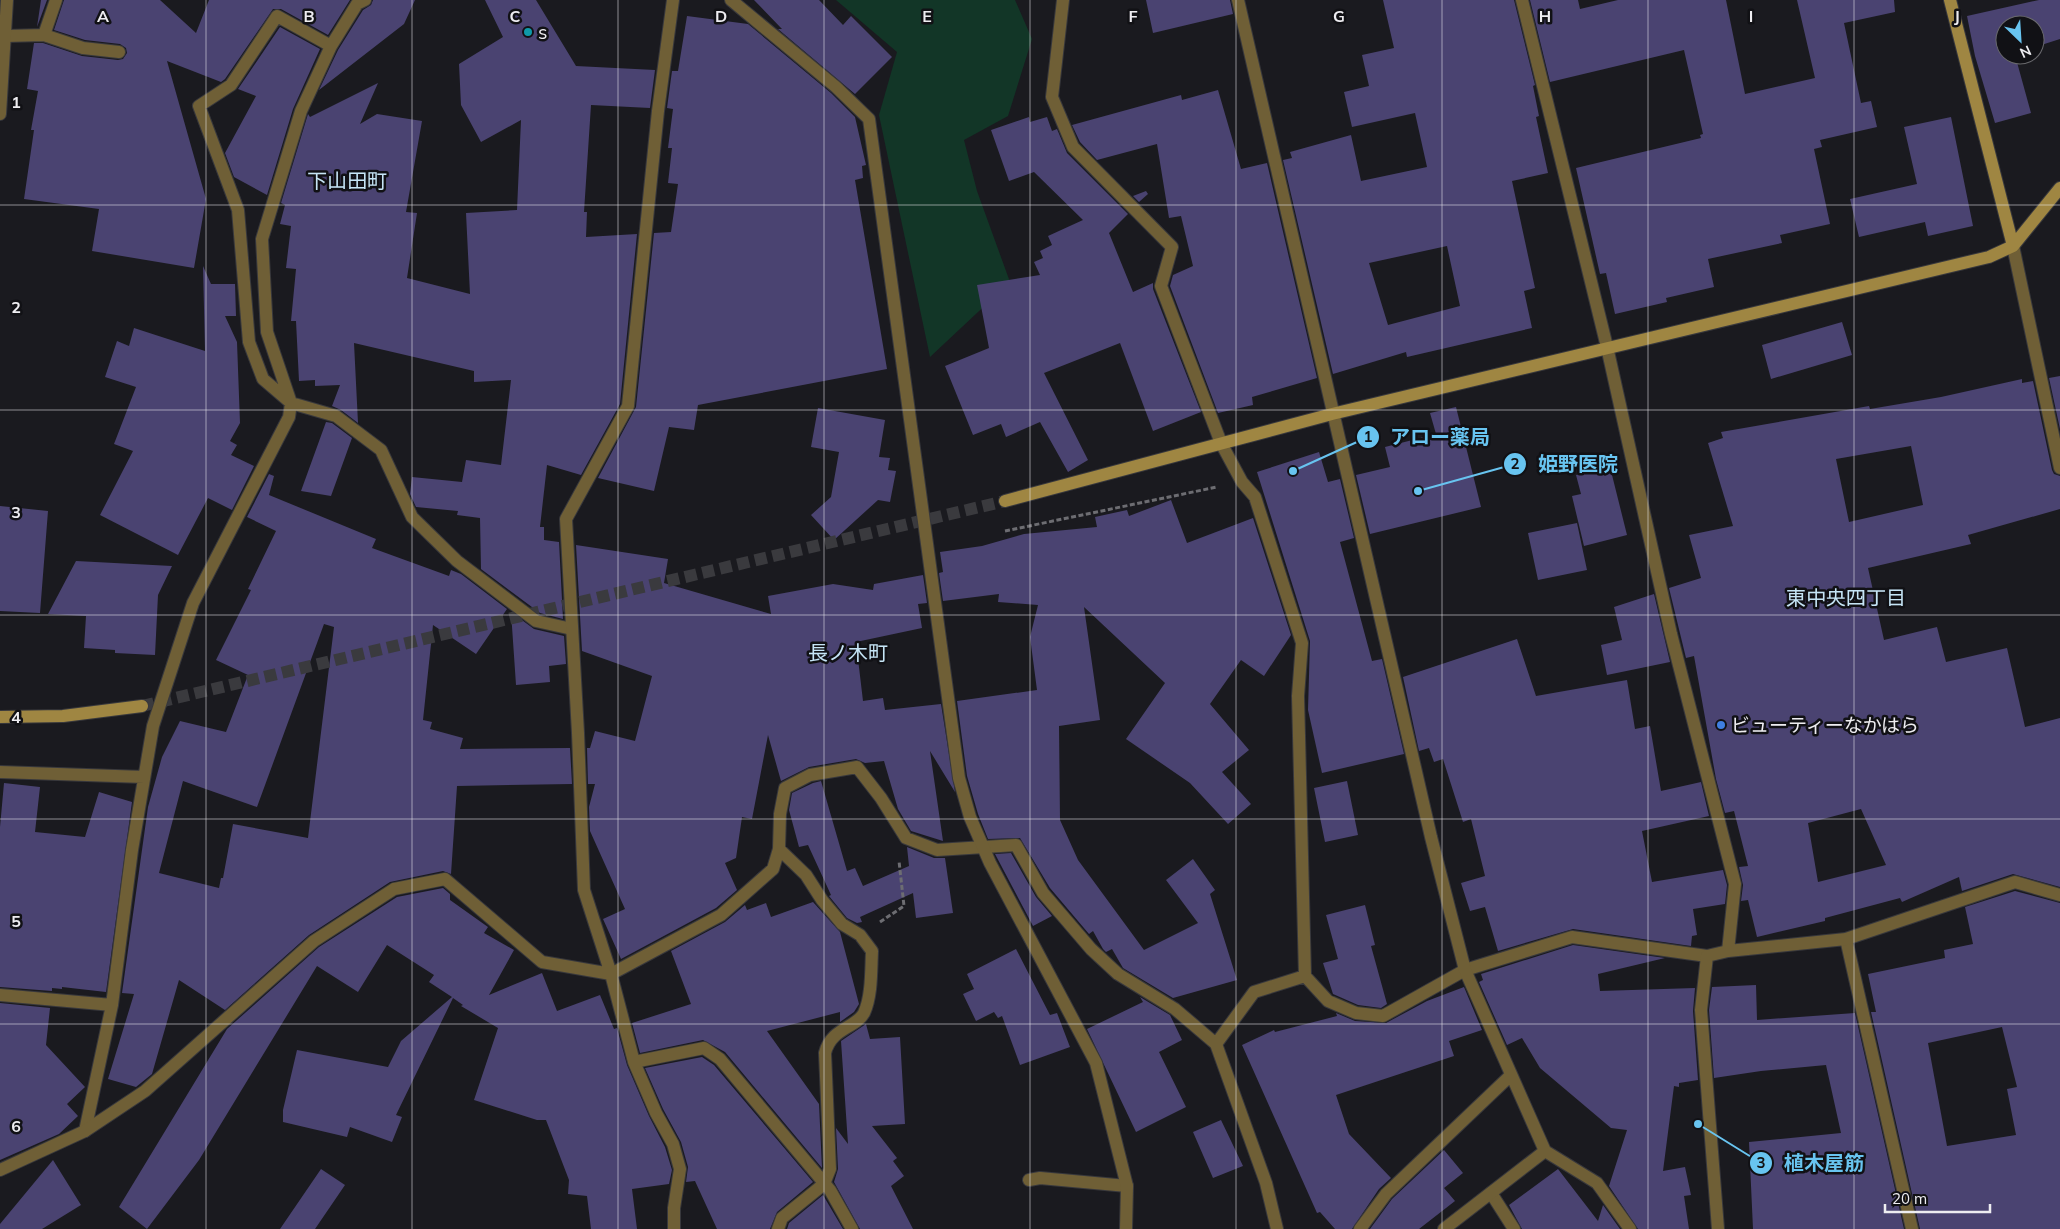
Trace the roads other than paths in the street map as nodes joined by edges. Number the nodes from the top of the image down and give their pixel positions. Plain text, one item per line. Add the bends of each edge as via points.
1 (7, 0) edge
2 (56, 0) edge
3 (365, 0) edge
4 (673, 0) edge
5 (731, 0) edge
6 (1063, 0) edge
7 (1238, 0) edge
8 (1522, 0) edge
9 (1950, 0) edge
10 (44, 35) junction
11 (5, 36) junction
12 (331, 46) junction
13 (119, 52) dead end
14 (0, 114) edge
15 (2060, 188) edge
16 (2013, 246) junction
17 (1606, 347) junction
18 (291, 403) junction
19 (1332, 414) junction
20 (1222, 443) junction
21 (2058, 452) edge
22 (2060, 468) edge
23 (1005, 501) tunnel mouth
24 (572, 629) junction
25 (142, 706) tunnel mouth
26 (0, 717) edge
27 (0, 772) edge
28 (144, 778) junction
29 (982, 846) junction
30 (779, 849) junction
31 (2060, 894) edge
32 (1846, 939) junction
33 (1728, 951) junction
34 (1706, 956) junction
35 (1465, 970) junction
36 (611, 974) junction
37 (1305, 976) junction
38 (0, 995) edge
39 (112, 1006) junction
40 (1216, 1044) junction
41 (634, 1062) junction
42 (1511, 1075) junction
43 (86, 1131) junction
44 (1545, 1152) junction
45 (0, 1170) edge
46 (1029, 1180) dead end
47 (824, 1184) junction
48 (1127, 1186) junction
49 (1491, 1193) junction
50 (674, 1229) edge
51 (778, 1229) edge
52 (852, 1229) edge
53 (1126, 1229) edge
54 (1277, 1229) edge
55 (1360, 1229) edge
56 (1444, 1229) edge
57 (1514, 1229) edge
58 (1630, 1229) edge
59 (1718, 1229) edge
60 (1912, 1229) edge

1 - 11 street
2 - 10 street
3 - 12 street via 357,4
4 - 24 street via 658,111 628,406 566,519
5 - 29 street via 836,87 869,119 959,778
6 - 20 street via 1052,97 1073,146 1172,247 1161,286
7 - 19 street
8 - 17 street
9 - 16 street
10 - 11 street
10 - 13 street via 83,48
11 - 14 street
12 - 18 street via 301,111 262,239 267,332
12 - 18 street via 277,16 231,84 198,106 238,210 249,342 263,379
15 - 16 street
16 - 17 street via 1989,257
16 - 21 street
17 - 19 street
17 - 33 street via 1671,634 1735,884
18 - 24 street via 336,416 381,450 412,518 456,561 536,621
18 - 28 street via 289,416 193,603 152,726
19 - 20 street
19 - 35 street
20 - 23 street
20 - 37 street via 1242,482 1255,498 1302,643 1298,696
21 - 22 street
24 - 36 street via 584,890
25 - 26 street via 63,716
27 - 28 street
28 - 39 street
29 - 30 street via 937,850 906,838 857,767 810,775 785,788
29 - 40 street via 1016,845 1043,893 1091,949 1118,974 1175,1009
29 - 48 street via 1096,1063
30 - 36 street via 773,870 721,915
30 - 47 street via 806,875 842,924 860,935 872,951 863,1014 828,1041 825,1053 830,1169
31 - 32 street via 2015,882
32 - 33 street
32 - 60 street
33 - 34 street
34 - 35 street via 1572,937
34 - 59 street via 1701,1010
35 - 37 street via 1383,1016 1356,1013 1328,1000
35 - 42 street
36 - 41 street
36 - 43 street via 542,962 445,879 394,889 314,941 144,1091
37 - 40 street via 1254,992
38 - 39 street
39 - 43 street
40 - 54 street via 1263,1174
41 - 47 street via 704,1048 720,1059
41 - 50 street via 672,1144 680,1169
42 - 44 street
42 - 55 street via 1386,1194
43 - 45 street
44 - 49 street
44 - 58 street via 1597,1183
46 - 48 street via 1040,1178
47 - 51 street via 782,1218
47 - 52 street
48 - 53 street
49 - 56 street
49 - 57 street

